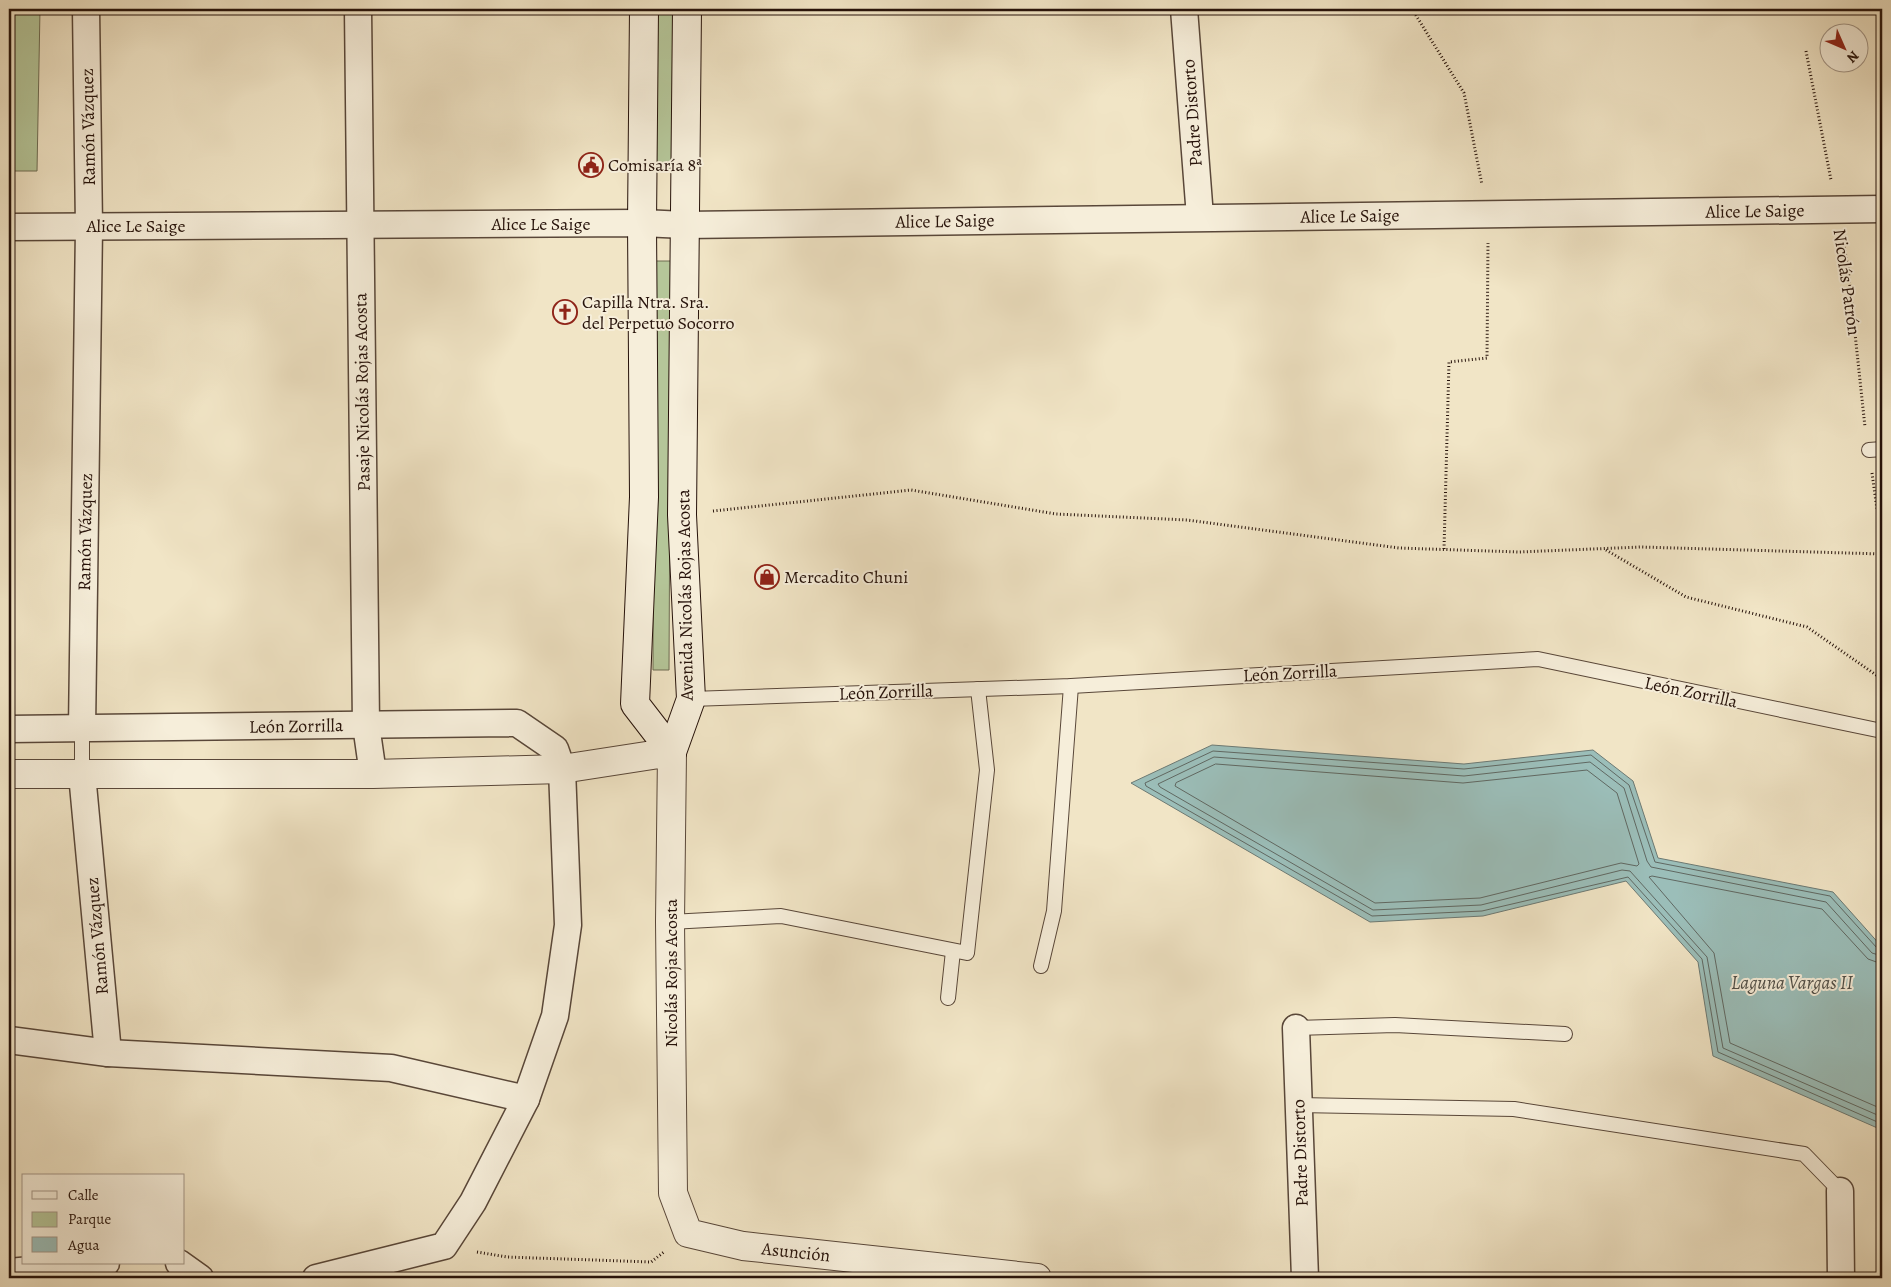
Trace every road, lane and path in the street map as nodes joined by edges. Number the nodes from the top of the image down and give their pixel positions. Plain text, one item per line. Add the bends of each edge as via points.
1 (86, 9) edge
2 (358, 9) edge
3 (644, 9) edge
4 (687, 9) edge
5 (1184, 9) edge
6 (1412, 9) edge
7 (1806, 51) dead end
8 (1837, 209) junction
9 (1882, 209) edge
10 (1488, 215) junction
11 (1200, 217) junction
12 (642, 223) junction
13 (361, 224) junction
14 (685, 225) junction
15 (9, 227) edge
16 (89, 227) junction
17 (1875, 449) edge
18 (1882, 510) edge
19 (682, 514) junction
20 (1604, 548) junction
21 (1444, 549) junction
22 (1882, 554) edge
23 (1882, 680) edge
24 (1071, 686) junction
25 (978, 689) junction
26 (691, 699) junction
27 (366, 725) junction
28 (9, 729) edge
29 (82, 729) junction
30 (1882, 731) edge
31 (672, 752) junction
32 (562, 769) junction
33 (9, 774) edge
34 (82, 774) junction
35 (373, 774) junction
36 (670, 922) junction
37 (953, 951) junction
38 (1041, 966) dead end
39 (948, 998) dead end
40 (1296, 1028) joint
41 (1565, 1034) dead end
42 (9, 1040) edge
43 (108, 1053) junction
44 (526, 1098) junction
45 (1298, 1105) junction
46 (1840, 1191) joint
47 (688, 1233) junction
48 (444, 1246) junction
49 (95, 1264) edge
50 (180, 1264) edge
51 (9, 1272) edge
52 (200, 1278) edge
53 (316, 1278) edge
54 (1037, 1278) edge
55 (1304, 1278) edge
56 (1841, 1278) edge

1 - 16 street, Ramón Vázquez
2 - 13 street, Pasaje Nicolás Rojas Acosta
3 - 12 street
4 - 14 street, Avenida Nicolás Rojas Acosta
5 - 11 street, Padre Distorto
6 - 10 path via 1464,93
7 - 8 path, Nicolás Patrón
8 - 9 street, Alice Le Saige
8 - 10 street, Alice Le Saige
8 - 17 path, Nicolás Patrón
10 - 11 street, Alice Le Saige
10 - 21 path via 1486,358 1449,362
11 - 14 street, Alice Le Saige
12 - 13 street, Alice Le Saige
12 - 14 street, Alice Le Saige
12 - 31 street via 644,497 635,704
13 - 16 street, Alice Le Saige
13 - 27 street, Pasaje Nicolás Rojas Acosta
14 - 19 street, Avenida Nicolás Rojas Acosta
15 - 16 street, Alice Le Saige
16 - 29 street, Ramón Vázquez
17 - 18 path, Nicolás Patrón via 1877,509
19 - 21 path via 911,490 1056,514 1187,520 1399,548
19 - 26 street, Avenida Nicolás Rojas Acosta
20 - 21 path via 1519,552
20 - 22 path
20 - 23 path via 1686,597 1808,627
24 - 25 lane, León Zorrilla
24 - 30 lane, León Zorrilla via 1538,659
24 - 38 lane via 1054,911
25 - 26 lane, León Zorrilla
25 - 37 lane via 987,770 967,953
26 - 31 street, Avenida Nicolás Rojas Acosta
27 - 29 street, León Zorrilla
27 - 32 street, León Zorrilla via 516,723 555,749
27 - 35 street, Pasaje Nicolás Rojas Acosta
28 - 29 street, León Zorrilla
29 - 34 lane, Ramón Vázquez
31 - 32 street
31 - 36 street, Nicolás Rojas Acosta
32 - 35 street
32 - 44 street via 568,925 555,1016
33 - 34 street
34 - 35 street
34 - 43 street, Ramón Vázquez
36 - 37 lane via 781,916
36 - 47 street, Nicolás Rojas Acosta via 673,1193
37 - 39 lane
40 - 41 lane via 1395,1026
40 - 45 street, Padre Distorto
42 - 43 street
43 - 44 street via 391,1068
44 - 48 street via 473,1202
45 - 46 lane via 1514,1109 1804,1154
45 - 55 street, Padre Distorto
46 - 56 street
47 - 48 path via 651,1262 507,1257
47 - 54 street, Asunción via 743,1246
48 - 53 street
49 - 51 street
50 - 52 street

